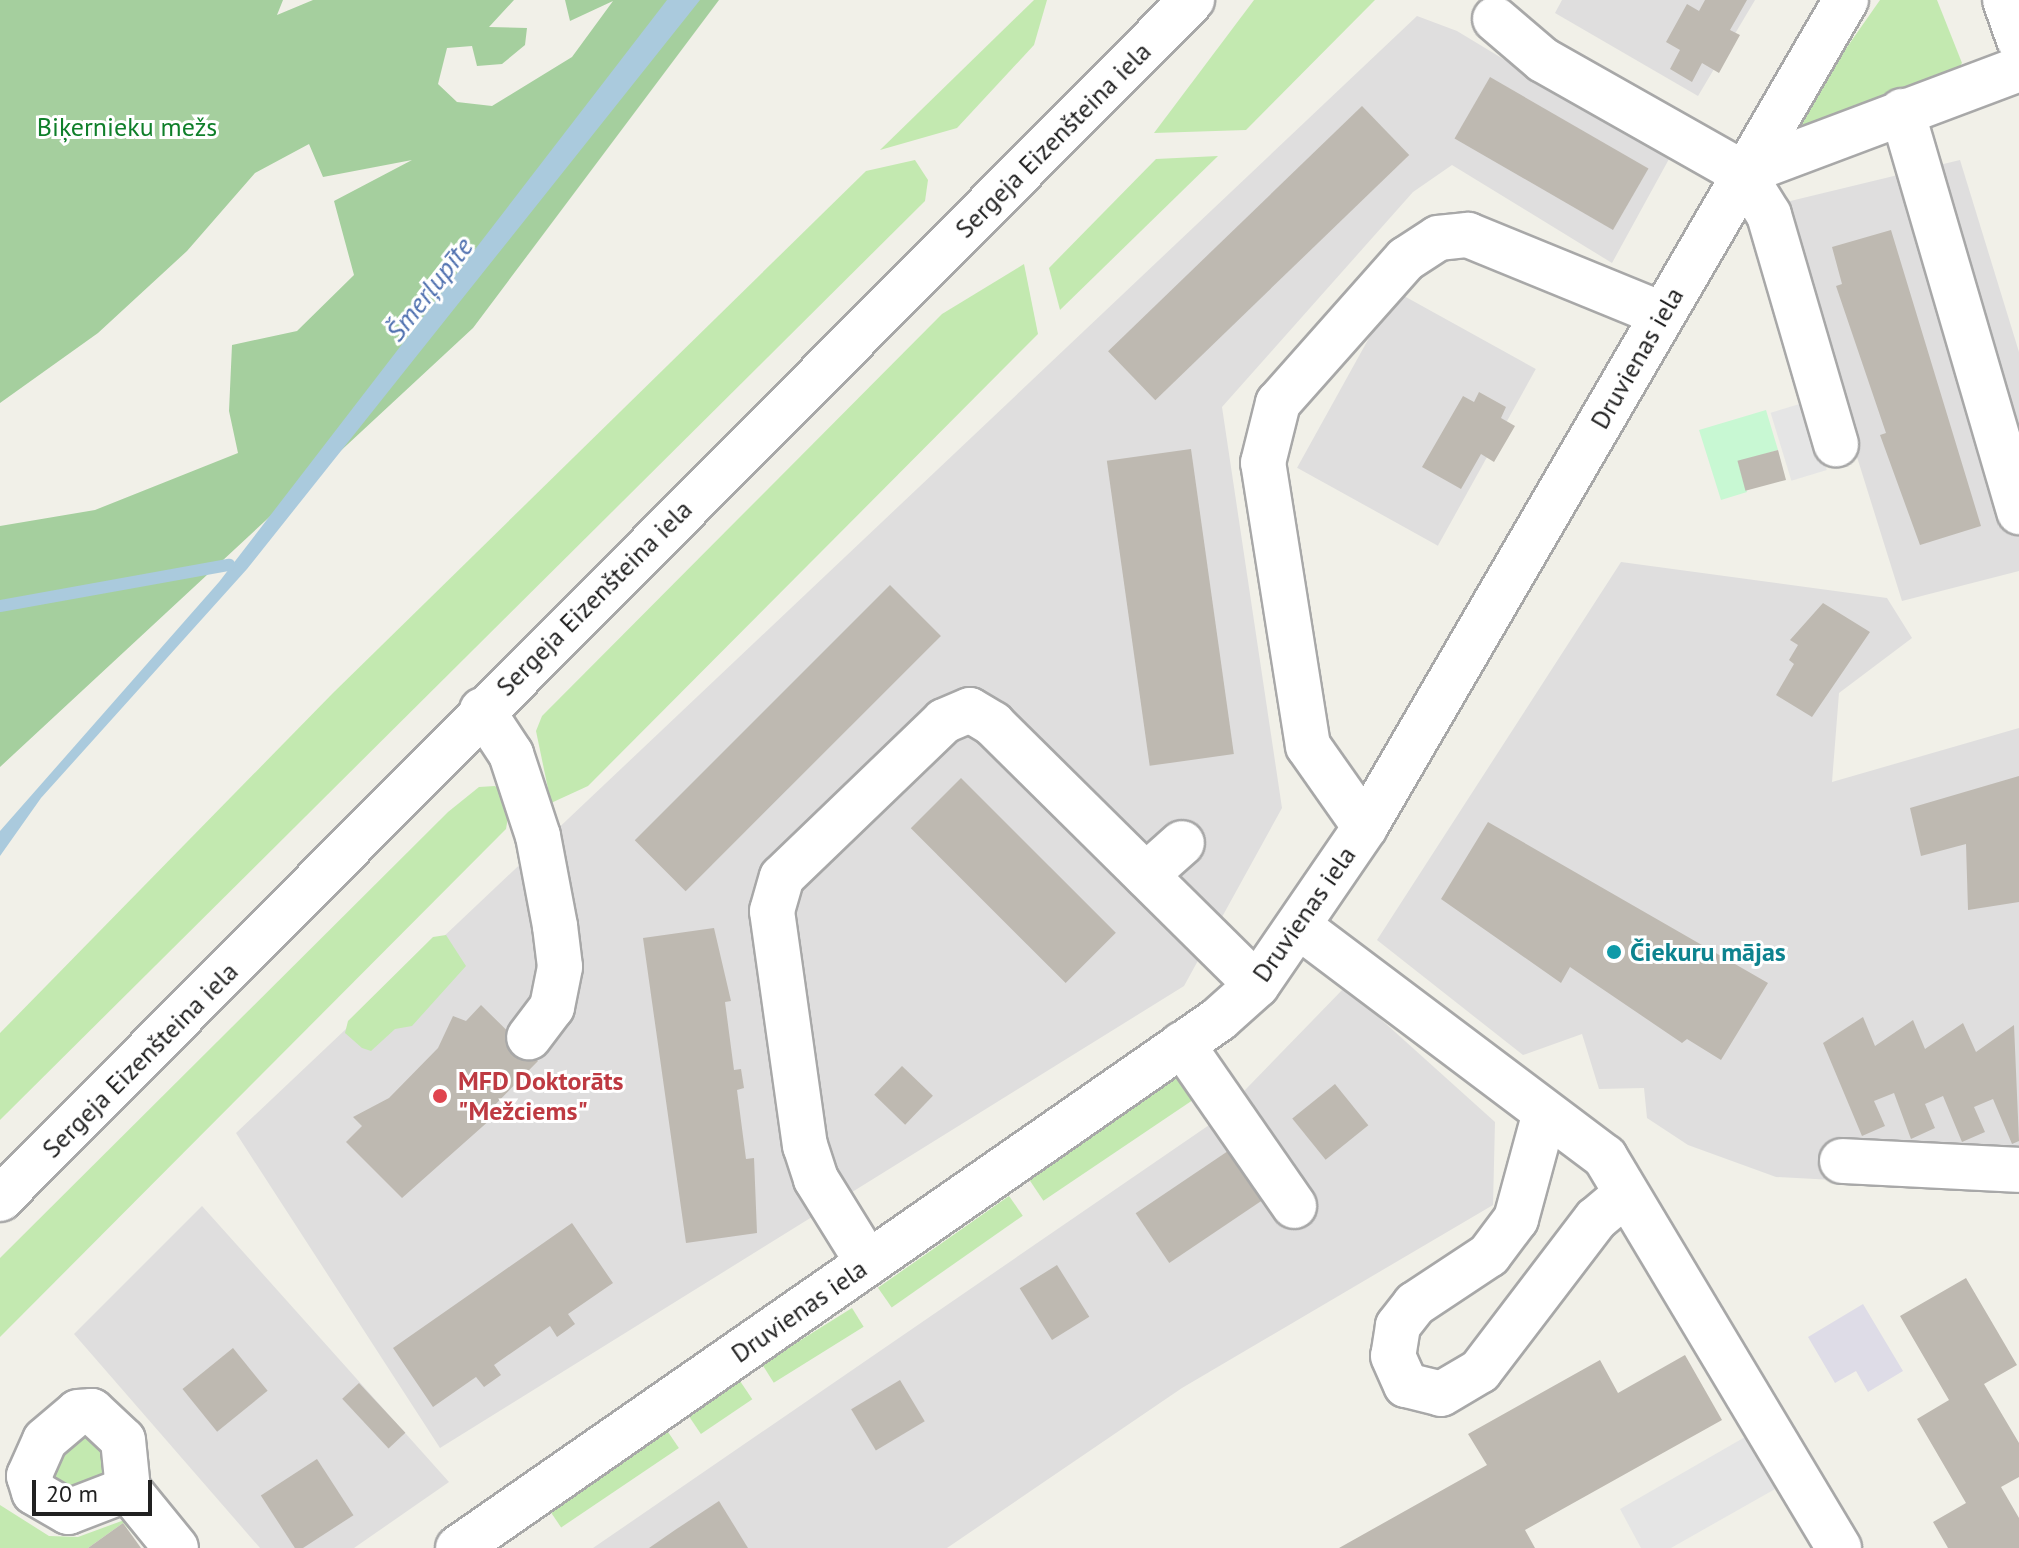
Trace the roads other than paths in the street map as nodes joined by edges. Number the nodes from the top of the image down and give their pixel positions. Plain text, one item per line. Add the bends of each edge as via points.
1 (1192, 0) edge
2 (1846, 0) edge
3 (2005, 0) edge
4 (1495, 19) dead end
5 (2019, 40) edge
6 (2019, 69) edge
7 (1902, 111) junction
8 (1743, 173) junction
9 (1662, 314) junction
10 (1836, 444) dead end
11 (2019, 512) edge
12 (482, 710) junction
13 (1365, 827) junction
14 (1182, 843) dead end
15 (1146, 875) junction
16 (1301, 928) junction
17 (1257, 985) junction
18 (529, 1037) dead end
19 (1182, 1044) junction
20 (1544, 1116) junction
21 (1842, 1161) dead end
22 (2019, 1170) edge
23 (1626, 1194) junction
24 (0, 1199) edge
25 (1294, 1206) dead end
26 (868, 1263) junction
27 (128, 1489) dead end
28 (176, 1548) edge
29 (458, 1548) edge
30 (1839, 1548) edge

1 - 12 street, Sergeja Eizenšteina iela
2 - 8 street, Druvienas iela
3 - 5 street
4 - 8 street via 1543,60
6 - 7 street
7 - 8 street
7 - 11 street
8 - 9 street, Druvienas iela
8 - 10 street via 1769,215
9 - 13 street, Druvienas iela
9 - 13 street via 1468,235 1438,238 1406,259 1278,403 1263,463 1308,746
12 - 18 street via 511,754 555,926 560,967 552,1007
12 - 24 street, Sergeja Eizenšteina iela
13 - 16 street, Druvienas iela
14 - 15 street
15 - 17 street
15 - 26 street via 993,724 970,710 944,721 782,877 772,911 805,1146 816,1179
16 - 17 street, Druvienas iela
16 - 20 street
17 - 19 street, Druvienas iela
19 - 25 street
19 - 26 street, Druvienas iela
20 - 23 street via 1605,1157
20 - 23 street via 1516,1219 1489,1255 1415,1304 1398,1326 1393,1356 1406,1385 1441,1394 1480,1371 1596,1219
21 - 22 street
23 - 30 street
26 - 29 street, Druvienas iela
27 - 28 street

